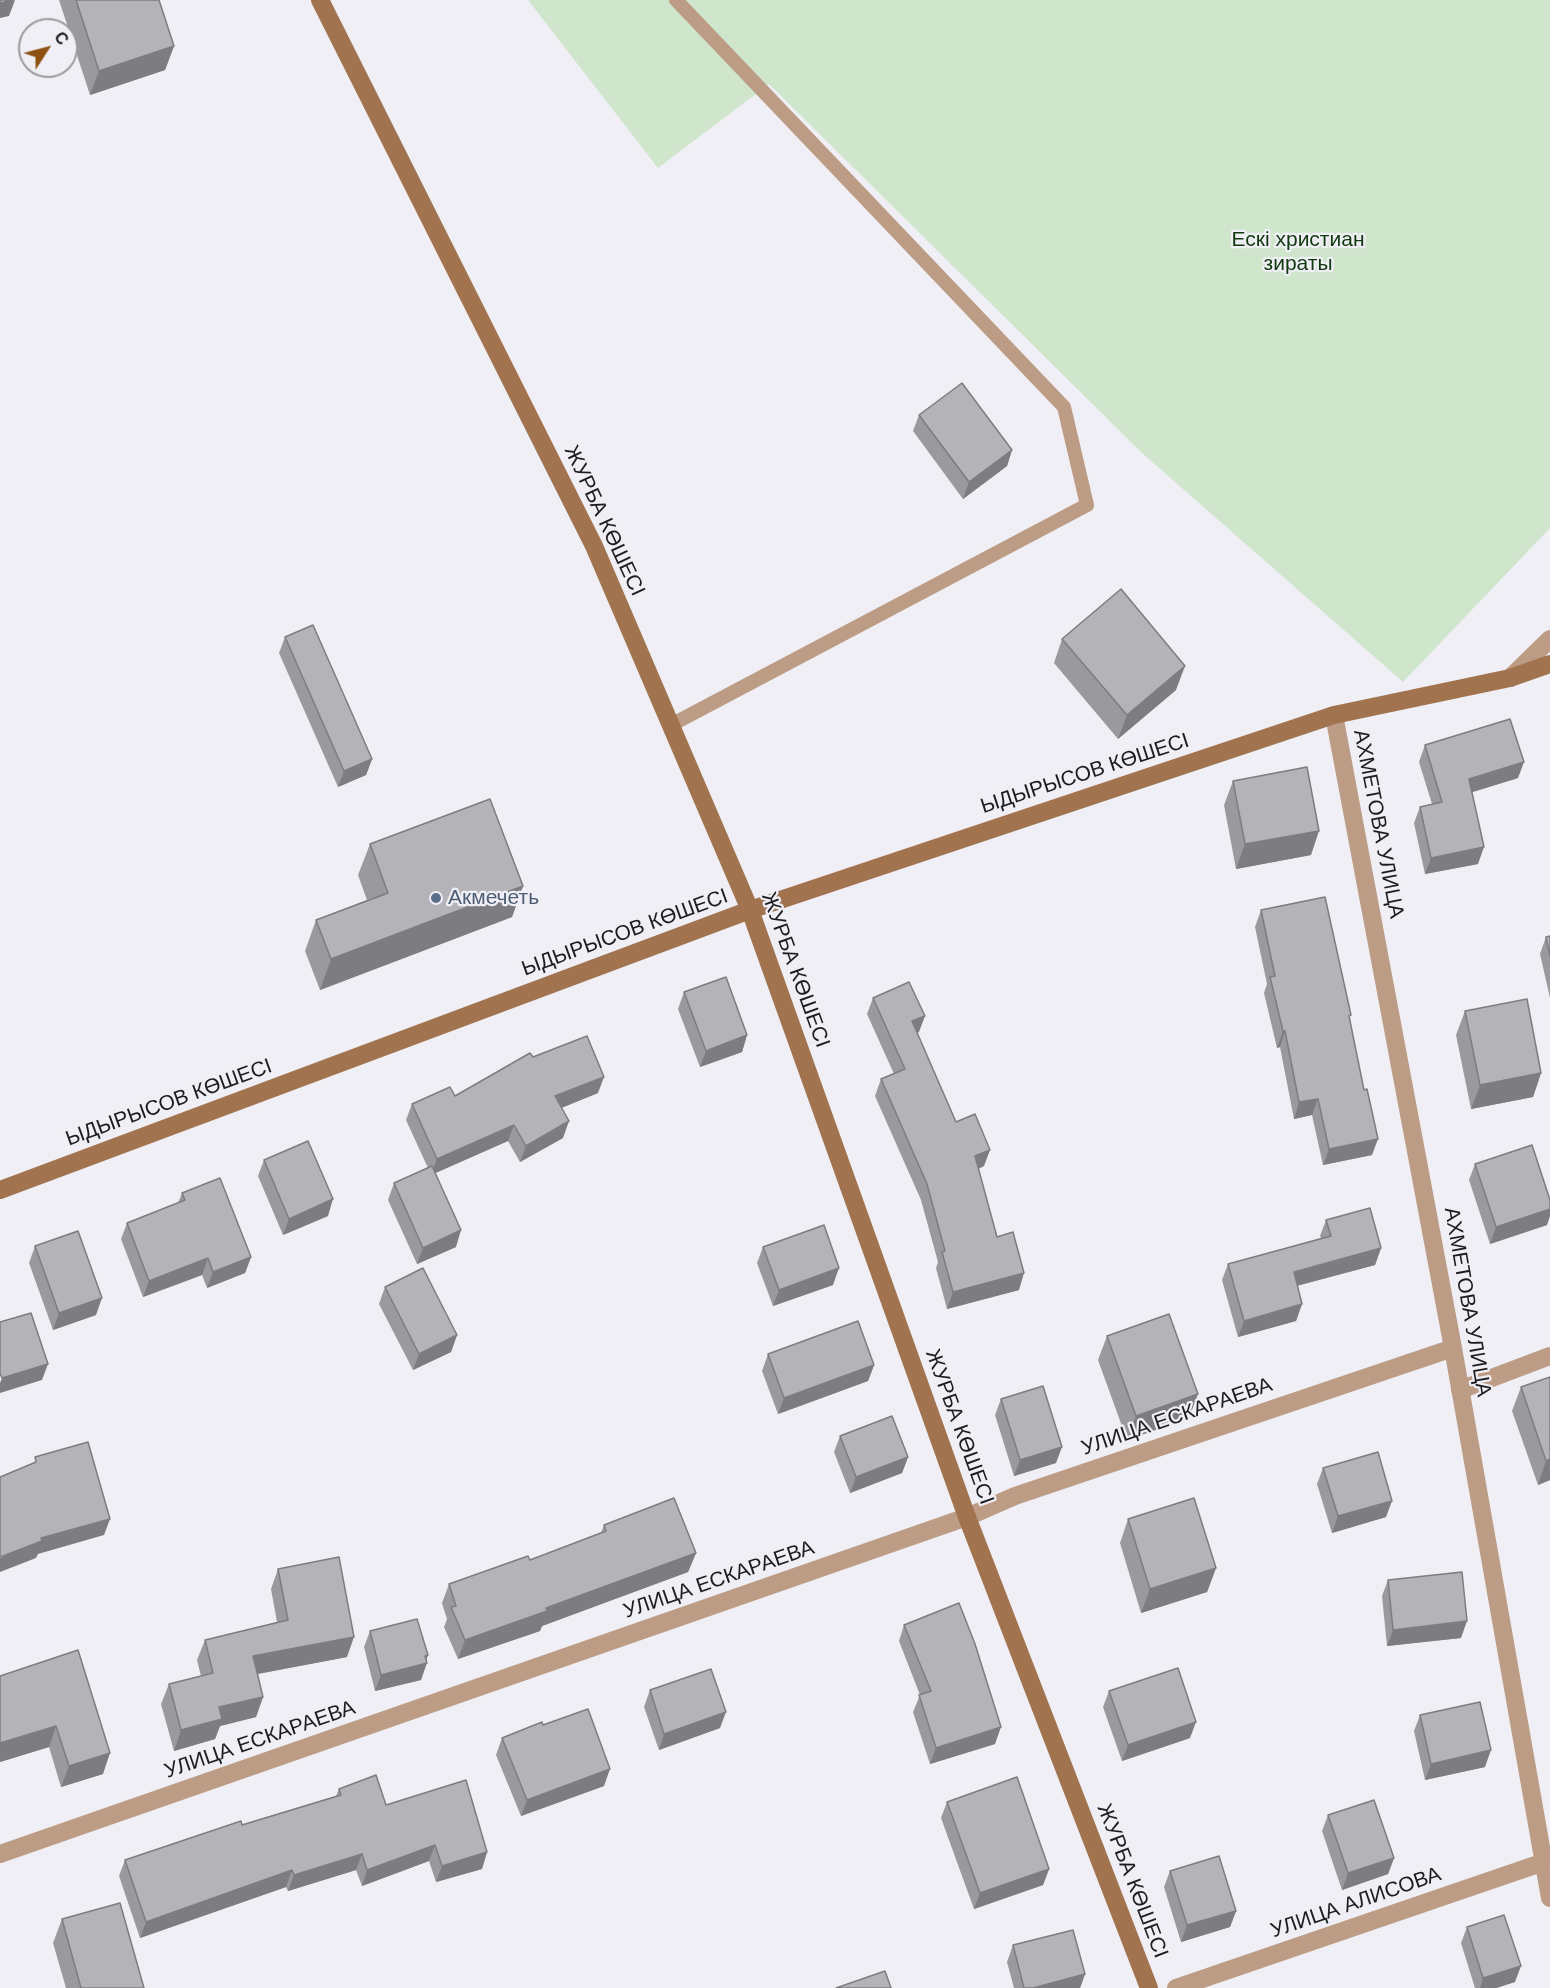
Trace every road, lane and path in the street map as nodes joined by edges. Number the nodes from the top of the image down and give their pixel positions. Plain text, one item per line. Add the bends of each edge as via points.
1 (320, 0) edge
2 (676, 0) edge
3 (1550, 639) edge
4 (1550, 664) edge
5 (1510, 678) junction
6 (1334, 715) junction
7 (671, 725) junction
8 (750, 910) junction
9 (0, 1190) edge
10 (1453, 1348) junction
11 (1550, 1356) edge
12 (1460, 1390) junction
13 (967, 1517) junction
14 (0, 1854) edge
15 (1547, 1861) edge
16 (1550, 1898) edge
17 (1149, 1988) edge
18 (1176, 1988) edge

1 - 7 street, ЖУРБА КӨШЕСІ via 594,546
2 - 7 lane via 1064,408 1087,505
3 - 5 street
4 - 5 street, ЫДЫРЫСОВ КӨШЕСІ
5 - 6 street, ЫДЫРЫСОВ КӨШЕСІ
6 - 8 street, ЫДЫРЫСОВ КӨШЕСІ
6 - 10 street, АХМЕТОВА УЛИЦА
7 - 8 street, ЖУРБА КӨШЕСІ
8 - 9 street, ЫДЫРЫСОВ КӨШЕСІ
8 - 13 street, ЖУРБА КӨШЕСІ
10 - 12 street, АХМЕТОВА УЛИЦА
10 - 13 street, УЛИЦА ЕСКАРАЕВА via 1027,1492
11 - 12 street
12 - 15 street, АХМЕТОВА УЛИЦА
13 - 14 street, УЛИЦА ЕСКАРАЕВА
13 - 17 street, ЖУРБА КӨШЕСІ
15 - 16 street, АХМЕТОВА УЛИЦА
15 - 18 street, УЛИЦА АЛИСОВА

